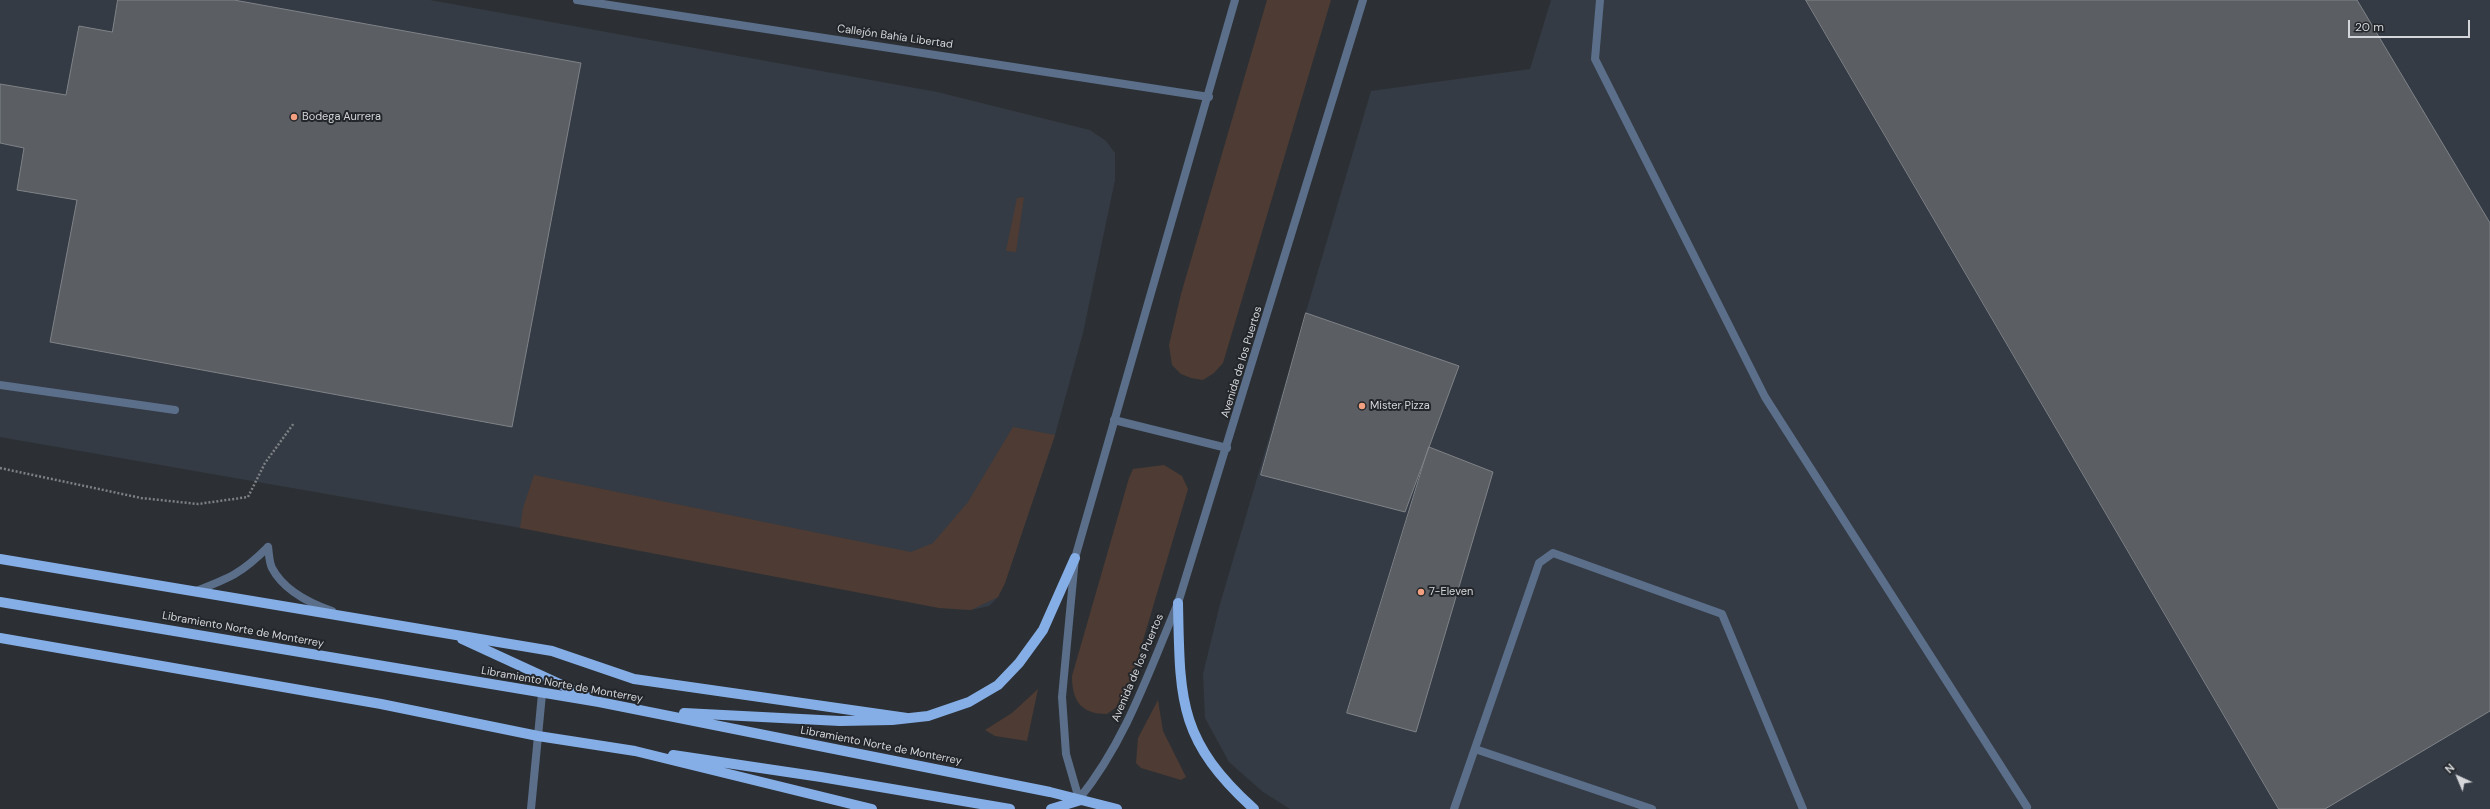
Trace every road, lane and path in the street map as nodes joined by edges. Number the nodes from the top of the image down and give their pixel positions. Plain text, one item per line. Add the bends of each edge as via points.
1 (577, 0) edge
2 (1235, 0) edge
3 (1363, 0) edge
4 (1600, 0) edge
5 (1209, 97) junction
6 (0, 385) edge
7 (175, 410) dead end
8 (1114, 420) junction
9 (294, 423) dead end
10 (1227, 448) junction
11 (0, 468) edge
12 (1075, 558) junction
13 (0, 559) edge
14 (196, 591) junction
15 (0, 602) edge
16 (1178, 603) junction
17 (340, 614) junction
18 (450, 634) junction
19 (0, 637) edge
20 (542, 694) junction
21 (599, 702) junction
22 (650, 712) junction
23 (907, 718) junction
24 (538, 736) junction
25 (1474, 749) junction
26 (635, 751) junction
27 (1080, 799) junction
28 (2027, 807) dead end
29 (531, 809) edge
30 (872, 809) edge
31 (1010, 809) edge
32 (1051, 809) edge
33 (1090, 809) edge
34 (1117, 809) edge
35 (1254, 809) edge
36 (1454, 809) edge
37 (1652, 809) edge
38 (1803, 809) edge

1 - 5 street, Callejón Bahía Libertad
2 - 5 street
3 - 10 street, Avenida de los Puertos
4 - 28 street via 1595,59 1765,397
5 - 8 street
6 - 7 street
8 - 10 street
8 - 12 street
9 - 11 path via 265,463 248,497 198,504 148,499
10 - 16 street, Avenida de los Puertos
12 - 23 main road via 1043,630 1019,663 998,685 969,702 928,716
12 - 27 street via 1062,697 1066,754
13 - 14 main road
14 - 17 main road
14 - 17 street via 226,580 248,568 268,547 272,567 280,580 307,602
15 - 20 main road, Libramiento Norte de Monterrey
16 - 27 street, Avenida de los Puertos via 1139,699 1123,731 1109,757
16 - 35 main road via 1181,691 1190,726 1205,756 1224,780
17 - 18 main road
18 - 21 main road
18 - 23 main road via 552,651 634,679
19 - 24 main road via 381,704
20 - 21 main road, Libramiento Norte de Monterrey
20 - 24 street
21 - 22 main road, Libramiento Norte de Monterrey
22 - 23 main road via 840,721
22 - 27 main road, Libramiento Norte de Monterrey
24 - 26 main road
24 - 29 street
25 - 36 street
25 - 37 street
25 - 38 street via 1539,563 1553,553 1722,614
26 - 30 main road
26 - 31 main road via 734,763
27 - 32 main road
27 - 33 main road
27 - 34 main road, Libramiento Norte de Monterrey

